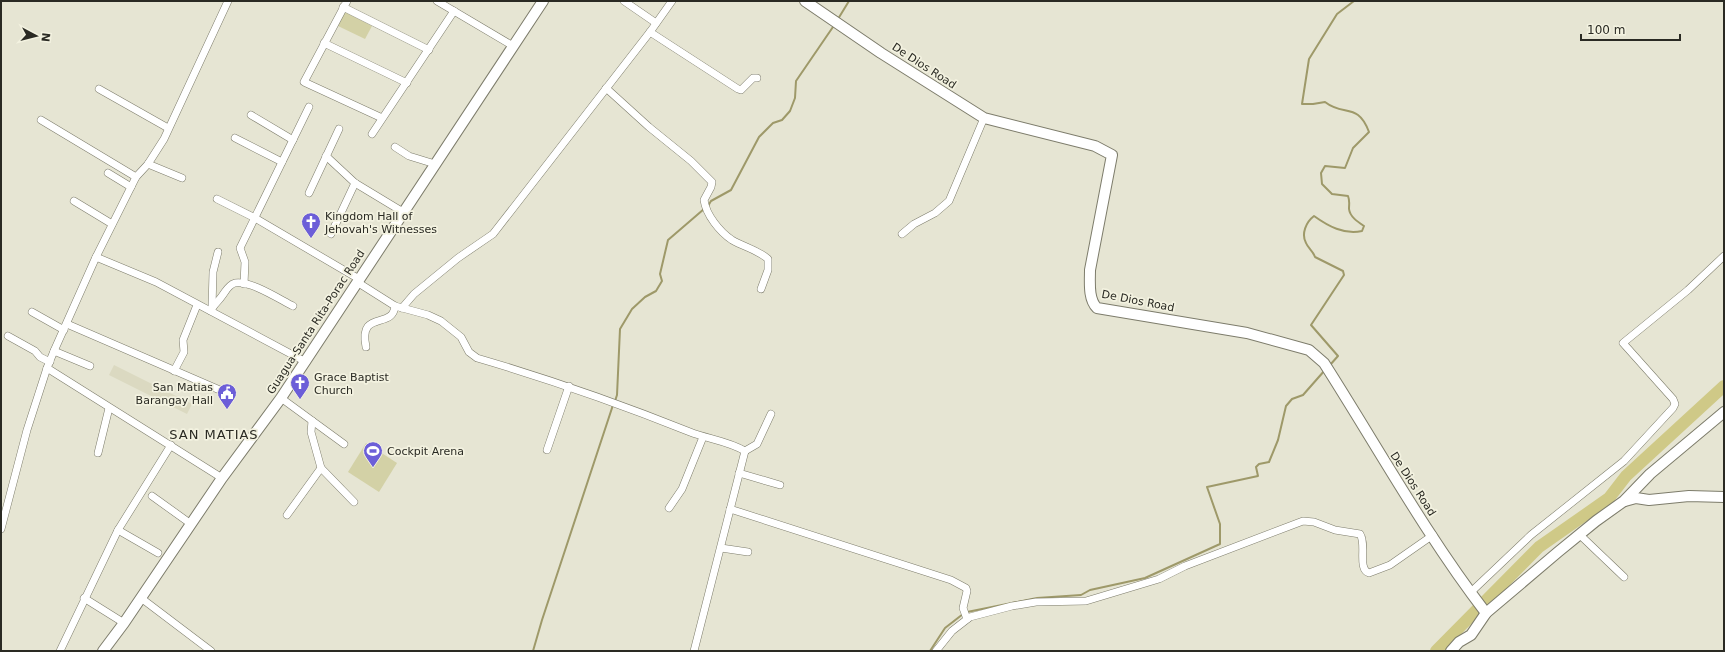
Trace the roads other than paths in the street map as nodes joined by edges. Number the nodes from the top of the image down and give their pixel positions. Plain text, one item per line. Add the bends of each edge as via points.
1 (228, 1) edge
2 (437, 1) edge
3 (543, 1) edge
4 (624, 1) edge
5 (672, 1) edge
6 (805, 1) edge
7 (345, 4) edge
8 (454, 11) junction
9 (656, 23) junction
10 (650, 32) junction
11 (324, 43) junction
12 (513, 46) junction
13 (429, 50) junction
14 (757, 78) dead end
15 (407, 83) junction
16 (606, 88) junction
17 (99, 89) dead end
18 (309, 107) dead end
19 (251, 115) dead end
20 (382, 118) junction
21 (984, 118) junction
22 (41, 120) dead end
23 (168, 128) junction
24 (339, 129) dead end
25 (372, 134) dead end
26 (235, 138) dead end
27 (293, 140) junction
28 (395, 147) dead end
29 (326, 156) junction
30 (282, 162) junction
31 (148, 164) junction
32 (435, 164) junction
33 (108, 173) dead end
34 (136, 177) junction
35 (182, 178) dead end
36 (355, 183) junction
37 (131, 187) junction
38 (309, 193) dead end
39 (217, 199) dead end
40 (74, 201) dead end
41 (402, 212) junction
42 (255, 218) junction
43 (112, 224) junction
44 (331, 234) dead end
45 (902, 234) dead end
46 (218, 252) dead end
47 (1724, 256) edge
48 (96, 257) junction
49 (358, 280) junction
50 (244, 284) junction
51 (761, 289) dead end
52 (198, 305) junction
53 (293, 306) dead end
54 (398, 307) junction
55 (212, 309) junction
56 (32, 312) dead end
57 (65, 327) junction
58 (8, 336) dead end
59 (366, 347) dead end
60 (54, 351) junction
61 (306, 362) junction
62 (48, 365) junction
63 (90, 366) dead end
64 (174, 371) junction
65 (568, 386) junction
66 (222, 391) dead end
67 (281, 398) junction
68 (109, 408) junction
69 (1724, 412) edge
70 (770, 414) dead end
71 (312, 421) junction
72 (703, 437) junction
73 (344, 444) dead end
74 (170, 445) junction
75 (547, 450) dead end
76 (744, 451) junction
77 (98, 453) dead end
78 (321, 468) junction
79 (739, 473) junction
80 (222, 478) junction
81 (780, 485) dead end
82 (152, 496) dead end
83 (1724, 497) edge
84 (1624, 501) junction
85 (354, 502) dead end
86 (670, 508) dead end
87 (730, 508) junction
88 (287, 515) dead end
89 (191, 524) junction
90 (1, 529) edge
91 (118, 530) junction
92 (1580, 535) junction
93 (1432, 536) junction
94 (721, 548) junction
95 (748, 552) dead end
96 (158, 553) dead end
97 (1624, 577) dead end
98 (1473, 595) junction
99 (84, 598) junction
100 (141, 598) junction
101 (1485, 611) junction
102 (966, 618) junction
103 (124, 623) junction
104 (60, 651) edge
105 (103, 651) edge
106 (211, 651) edge
107 (694, 651) edge
108 (936, 651) edge
109 (1451, 651) edge

1 - 23 street
2 - 8 street
3 - 12 street, Guagua-Santa Rita-Porac Road
4 - 9 street
5 - 9 street
6 - 21 street, De Dios Road
7 - 11 street
7 - 13 street
8 - 12 street
8 - 13 street
9 - 10 street
10 - 14 street via 738,89 741,90 753,78
10 - 16 street
11 - 15 street
11 - 20 street via 304,82
12 - 32 street, Guagua-Santa Rita-Porac Road
13 - 15 street
15 - 20 street
16 - 51 street via 712,182 704,200 706,208 719,228 732,240 768,259 768,270
16 - 54 street via 493,234 458,258
17 - 23 street
18 - 27 street
19 - 27 street
20 - 25 street
21 - 45 street via 949,201
21 - 93 street, De Dios Road via 1095,146 1112,155 1090,270 1091,295 1097,308 1247,333 1309,350 1324,363
22 - 34 street
23 - 31 street
24 - 29 street
26 - 30 street
27 - 30 street
28 - 32 street via 409,156
29 - 36 street
29 - 38 street
30 - 42 street
31 - 34 street
31 - 35 street
32 - 41 street, Guagua-Santa Rita-Porac Road
33 - 37 street
34 - 37 street
36 - 41 street
36 - 44 street
37 - 43 street
39 - 42 street
40 - 43 street
41 - 49 street, Guagua-Santa Rita-Porac Road
42 - 49 street
42 - 50 street via 240,248 245,262
43 - 48 street
46 - 55 street via 213,272
47 - 98 street via 1688,290 1623,343 1673,399 1674,408 1624,461 1531,535
48 - 52 street via 156,282
48 - 57 street
49 - 54 street
49 - 61 street, Guagua-Santa Rita-Porac Road
50 - 53 street
50 - 55 street via 236,283 230,286
52 - 55 street
52 - 64 street via 183,340 184,352
54 - 59 street via 387,319 374,321 368,326 365,332
54 - 65 street via 428,314 441,321 460,337 469,352 477,358
55 - 61 street
56 - 57 street
57 - 60 street
57 - 64 street
58 - 62 street via 35,351
60 - 62 street
60 - 63 street
61 - 67 street, Guagua-Santa Rita-Porac Road
62 - 68 street
62 - 90 street via 27,430
64 - 66 street
65 - 72 street
65 - 75 street
67 - 71 street
67 - 80 street, Guagua-Santa Rita-Porac Road
68 - 74 street
68 - 77 street
69 - 84 street via 1650,474
70 - 76 street via 757,444
71 - 73 street
71 - 78 street via 311,432
72 - 76 street
72 - 86 street via 682,489
74 - 80 street
74 - 91 street
76 - 79 street
78 - 85 street
78 - 88 street
79 - 81 street
79 - 87 street
80 - 89 street, Guagua-Santa Rita-Porac Road
82 - 89 street
83 - 84 street via 1689,496 1649,500 1636,498
84 - 92 street
87 - 94 street
87 - 102 street via 951,580 966,588 963,608
89 - 100 street, Guagua-Santa Rita-Porac Road
91 - 96 street
91 - 99 street
92 - 97 street
92 - 101 street
93 - 98 street, De Dios Road
93 - 102 street via 1390,565 1369,574 1363,568 1360,534 1303,521 1185,566 1159,579 1086,601 1036,602
94 - 95 street
94 - 107 street
98 - 101 street, De Dios Road
99 - 103 street
99 - 104 street
100 - 103 street, Guagua-Santa Rita-Porac Road
100 - 106 street
101 - 109 street via 1471,635 1459,642
102 - 108 street
103 - 105 street, Guagua-Santa Rita-Porac Road

